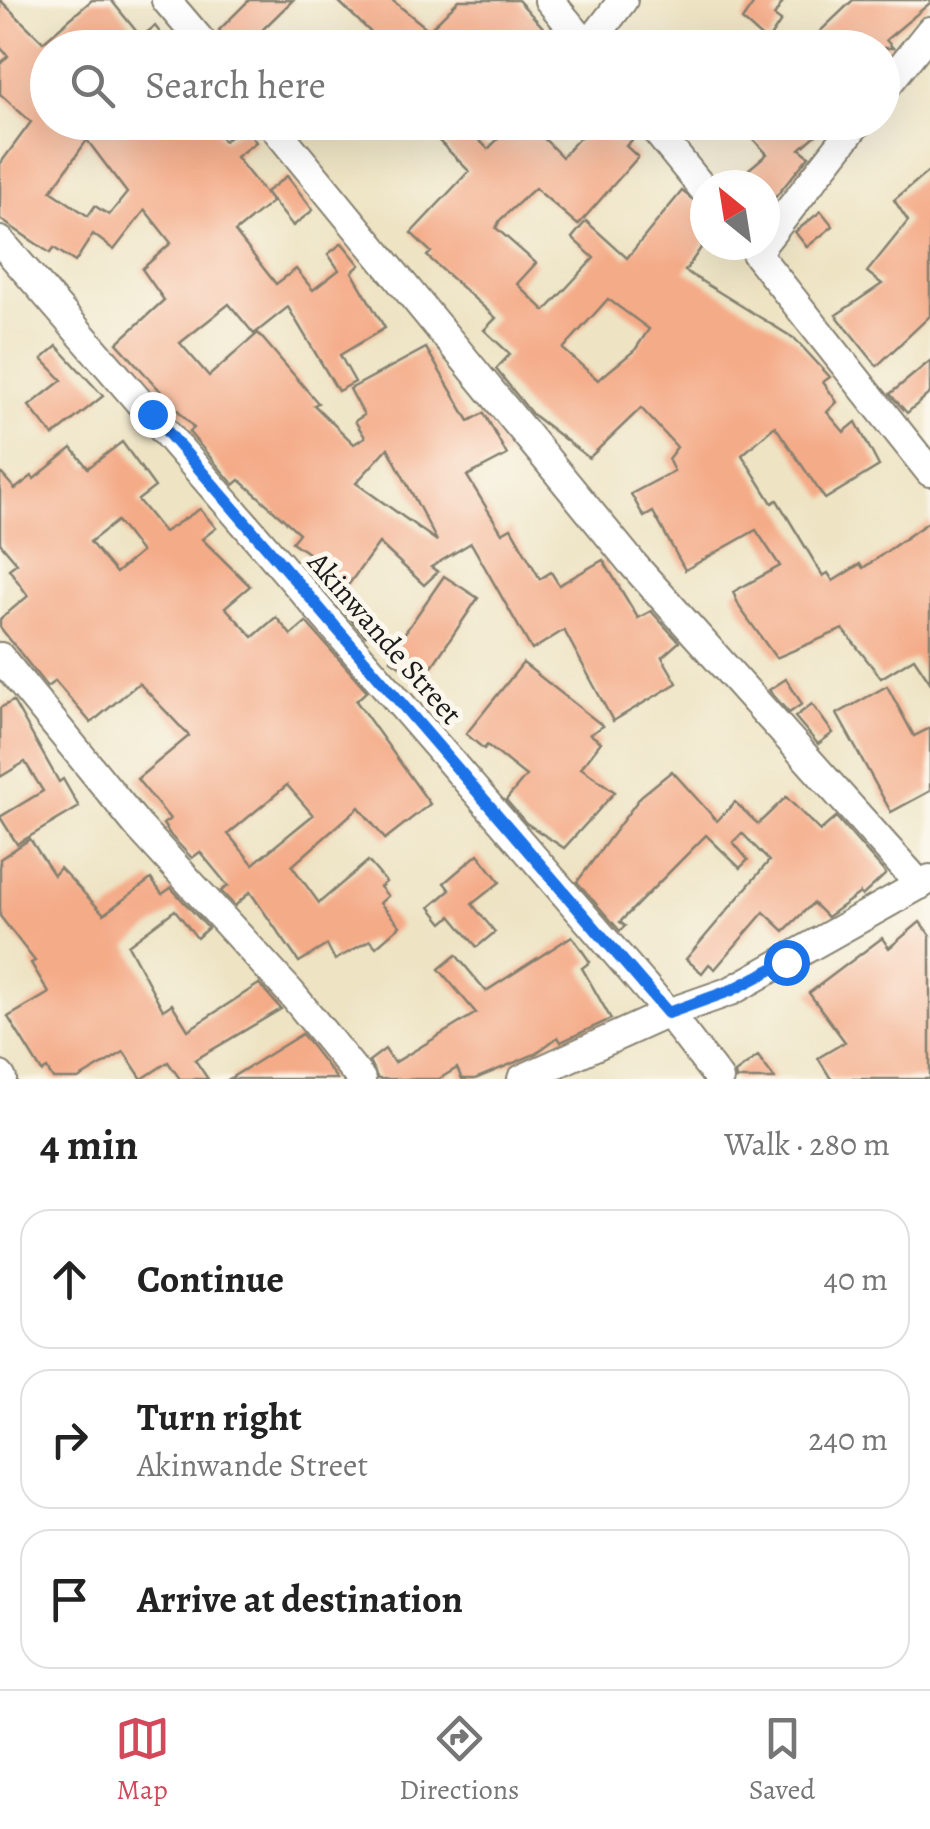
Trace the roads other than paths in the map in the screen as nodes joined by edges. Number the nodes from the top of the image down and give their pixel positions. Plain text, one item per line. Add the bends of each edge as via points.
1 (166, 0) edge
2 (550, 0) edge
3 (623, 0) edge
4 (192, 30) edge
5 (574, 30) edge
6 (601, 30) edge
7 (930, 31) edge
8 (900, 68) edge
9 (285, 140) edge
10 (664, 140) edge
11 (843, 140) edge
12 (690, 172) edge
13 (780, 219) edge
14 (0, 241) edge
15 (769, 260) edge
16 (930, 472) edge
17 (0, 657) edge
18 (925, 882) edge
19 (668, 1013) junction
20 (361, 1079) edge
21 (522, 1079) edge
22 (719, 1079) edge

1 - 4 street
2 - 5 street
3 - 6 street
7 - 8 street
9 - 18 street via 631,562
10 - 12 street
11 - 13 street
14 - 19 street, Akinwande Street
15 - 16 street
17 - 20 street
18 - 19 street via 732,990
19 - 21 street
19 - 22 street, Akinwande Street

